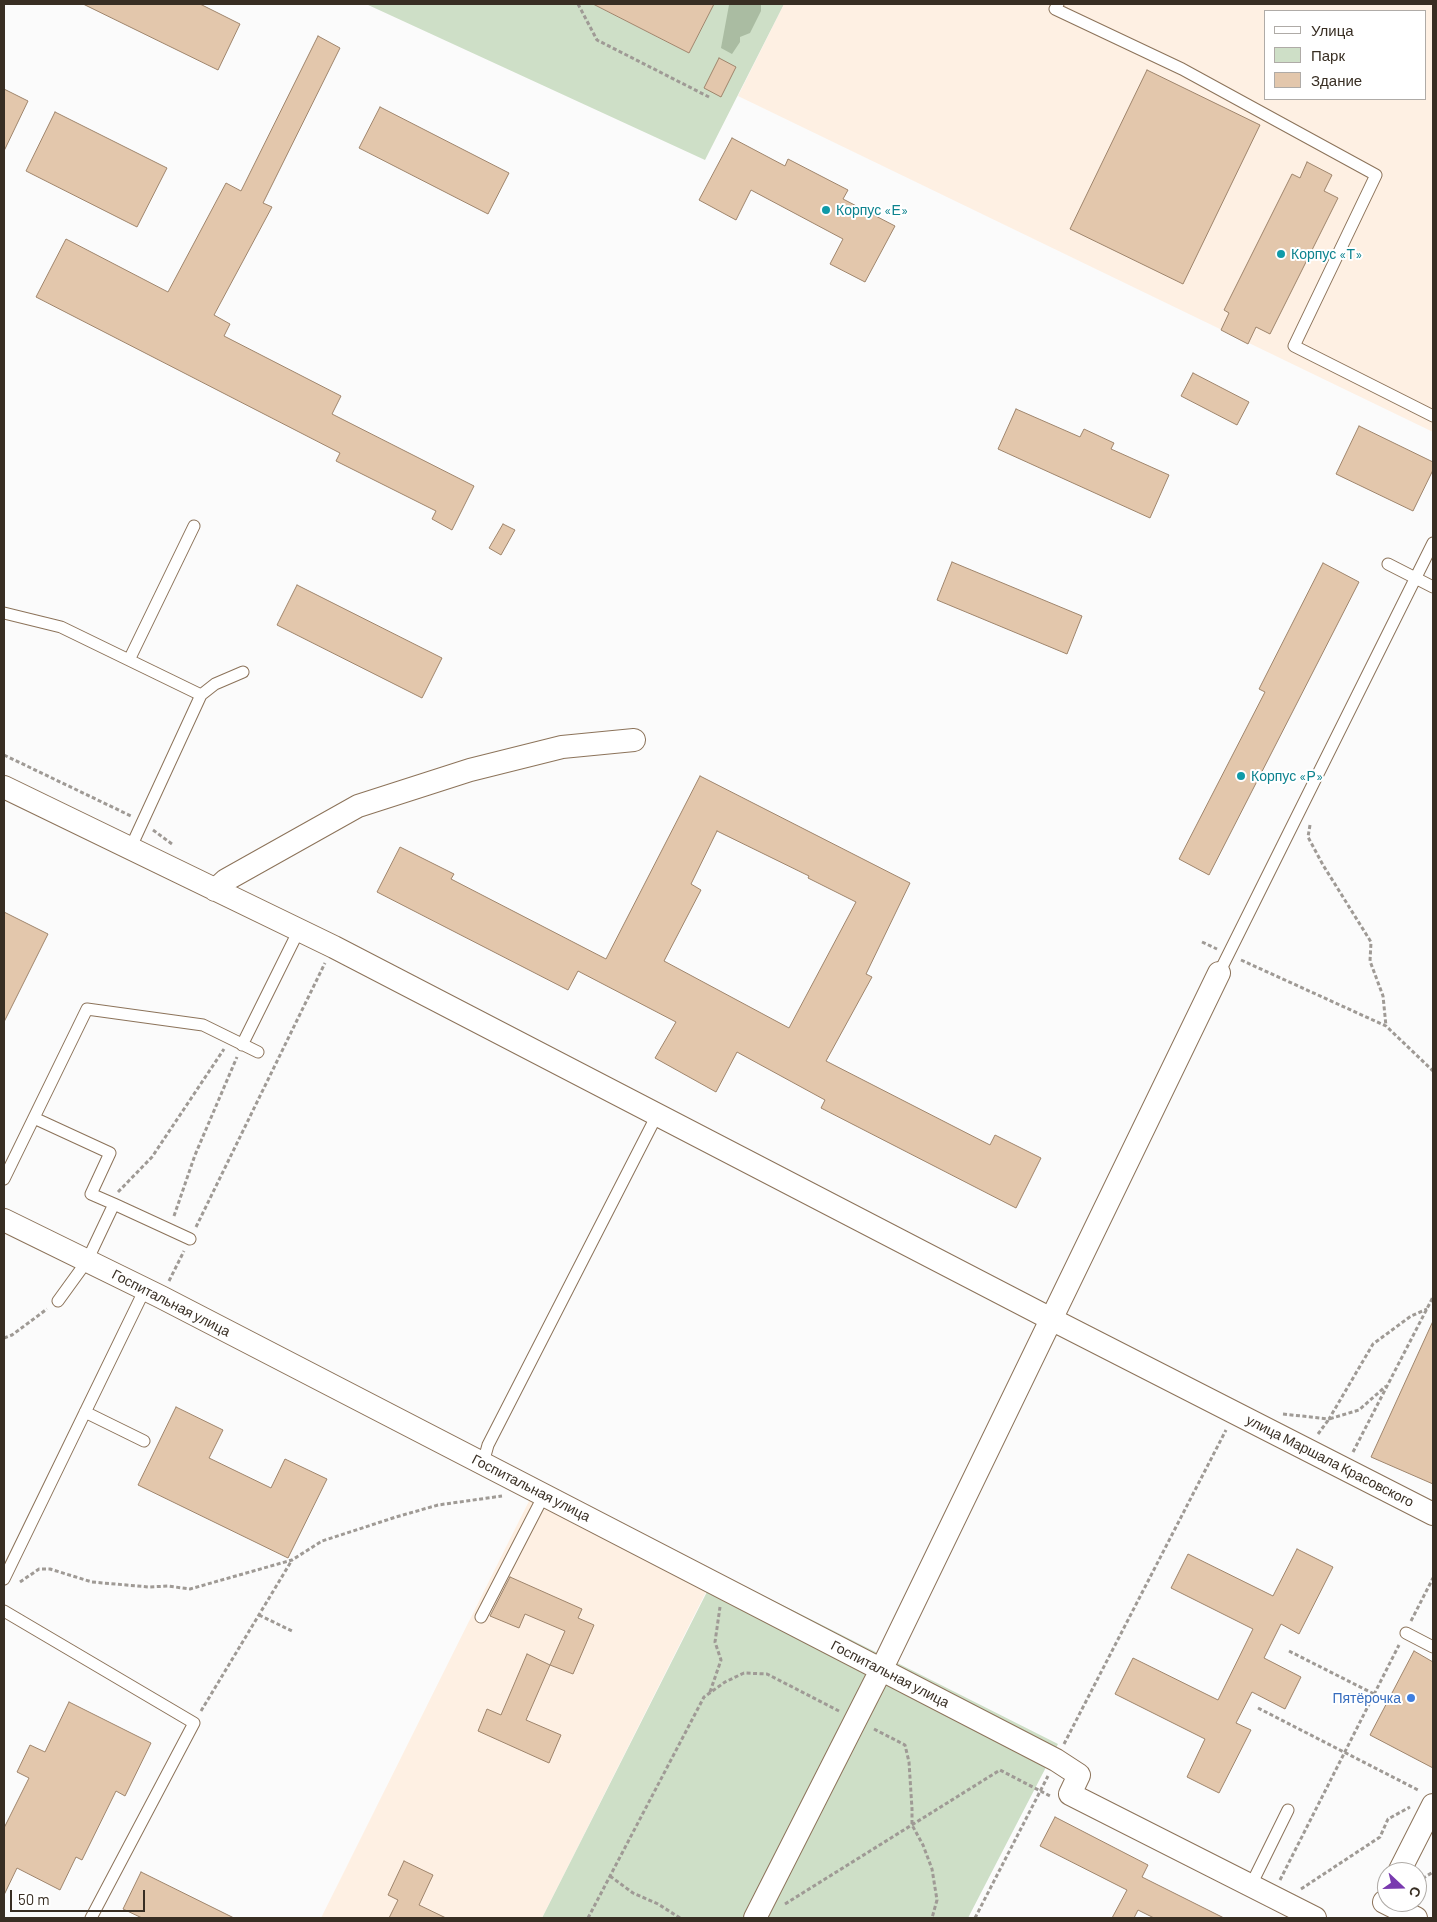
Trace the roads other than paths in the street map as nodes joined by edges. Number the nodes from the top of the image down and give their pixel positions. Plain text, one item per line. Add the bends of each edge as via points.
1 (1058, 4) edge
2 (1433, 416) edge
3 (194, 526) dead end
4 (1433, 543) edge
5 (1388, 564) dead end
6 (1416, 579) junction
7 (1433, 588) edge
8 (4, 613) edge
9 (129, 660) junction
10 (242, 672) dead end
11 (201, 695) junction
12 (634, 740) dead end
13 (4, 787) edge
14 (130, 849) junction
15 (215, 890) junction
16 (299, 930) junction
17 (1223, 964) joint
18 (242, 1045) junction
19 (258, 1052) dead end
20 (657, 1114) junction
21 (34, 1118) junction
22 (4, 1179) edge
23 (114, 1204) junction
24 (4, 1220) edge
25 (190, 1239) road end
26 (87, 1261) junction
27 (153, 1293) junction
28 (58, 1301) road end
29 (1051, 1319) junction
30 (85, 1412) junction
31 (144, 1441) dead end
32 (482, 1463) junction
33 (544, 1495) junction
34 (1433, 1514) edge
35 (4, 1579) edge
36 (4, 1611) edge
37 (481, 1616) dead end
38 (1406, 1633) road end
39 (1433, 1647) edge
40 (884, 1664) junction
41 (1423, 1800) edge
42 (1288, 1810) dead end
43 (1402, 1862) edge
44 (1251, 1886) junction
45 (1275, 1905) edge
46 (1400, 1912) edge
47 (91, 1918) edge
48 (755, 1918) edge
49 (1315, 1918) edge
50 (1416, 1918) edge

1 - 2 lane via 1056,9 1182,69 1376,175 1294,346
3 - 9 lane
4 - 6 lane
5 - 6 lane
6 - 7 lane
6 - 17 lane
8 - 9 lane via 61,627
9 - 11 lane
10 - 11 lane
11 - 14 lane
12 - 15 street via 562,746 470,770 358,806 226,880
13 - 14 street, улица Маршала Красовского
14 - 15 street, улица Маршала Красовского
15 - 16 street, улица Маршала Красовского
16 - 18 lane
16 - 20 street, улица Маршала Красовского
17 - 29 street
18 - 19 lane
18 - 21 lane via 203,1025 87,1008
20 - 29 street, улица Маршала Красовского
20 - 32 lane
21 - 22 lane
21 - 23 lane via 110,1153 90,1194
23 - 25 lane
23 - 26 lane
24 - 26 street, Госпитальная улица
26 - 27 street, Госпитальная улица
26 - 28 lane
27 - 30 lane
27 - 32 street, Госпитальная улица
29 - 34 street, улица Маршала Красовского via 1227,1419 1307,1450
29 - 40 street
30 - 31 lane
30 - 35 lane
32 - 33 street, Госпитальная улица
33 - 37 lane
33 - 40 street, Госпитальная улица
36 - 47 lane via 194,1723
38 - 39 lane
40 - 44 street, Госпитальная улица via 1079,1775 1070,1794
40 - 48 street
41 - 43 street
42 - 44 lane
44 - 45 street
45 - 49 street
46 - 50 street

